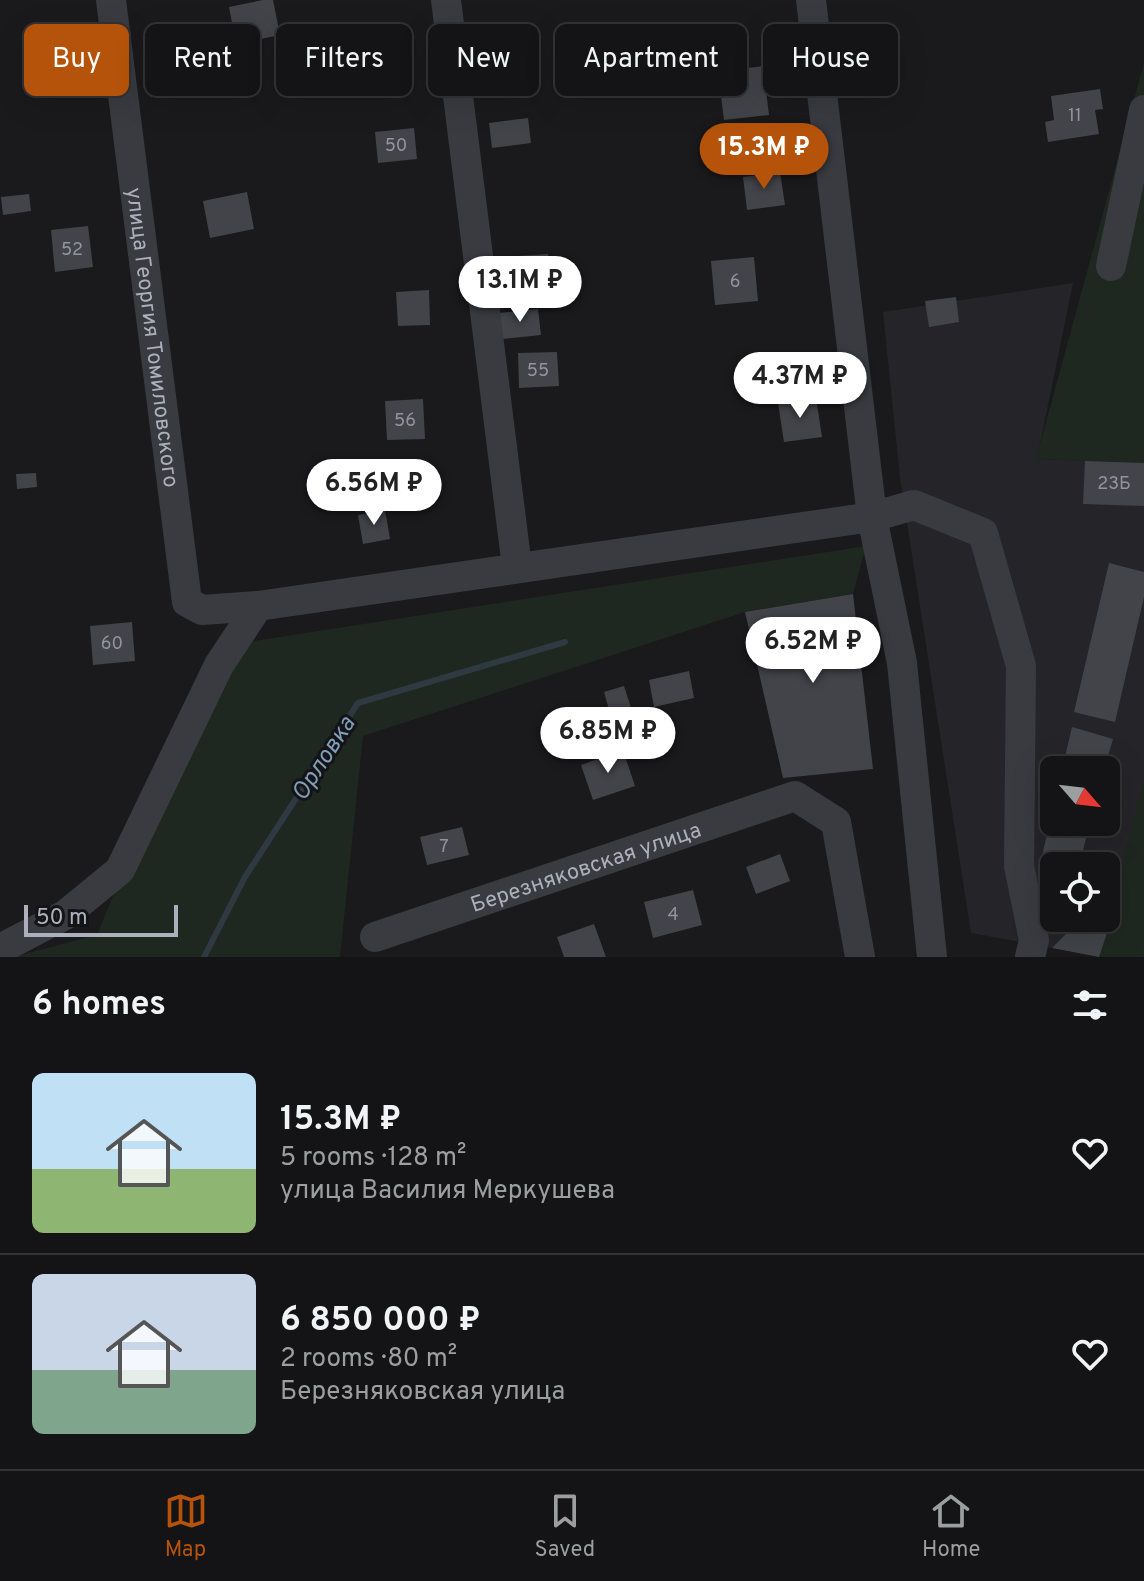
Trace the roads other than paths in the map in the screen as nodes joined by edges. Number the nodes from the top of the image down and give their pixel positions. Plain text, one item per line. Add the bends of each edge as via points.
1 (111, 0) edge
2 (446, 0) edge
3 (811, 0) edge
4 (1144, 110) edge
5 (1111, 266) dead end
6 (872, 517) junction
7 (517, 567) junction
8 (258, 606) junction
9 (375, 937) dead end
10 (0, 949) edge
11 (860, 957) edge
12 (932, 957) edge
13 (1030, 957) edge

1 - 8 street, улица Георгия Томиловского via 187,602 202,610
2 - 7 street
3 - 6 street
4 - 5 street
6 - 7 street
6 - 12 street via 902,663
6 - 13 street via 914,505 983,533 1021,666 1019,866 1034,940
7 - 8 street
8 - 10 street via 219,665 120,870 65,915
9 - 11 street, Березняковская улица via 795,796 836,822

